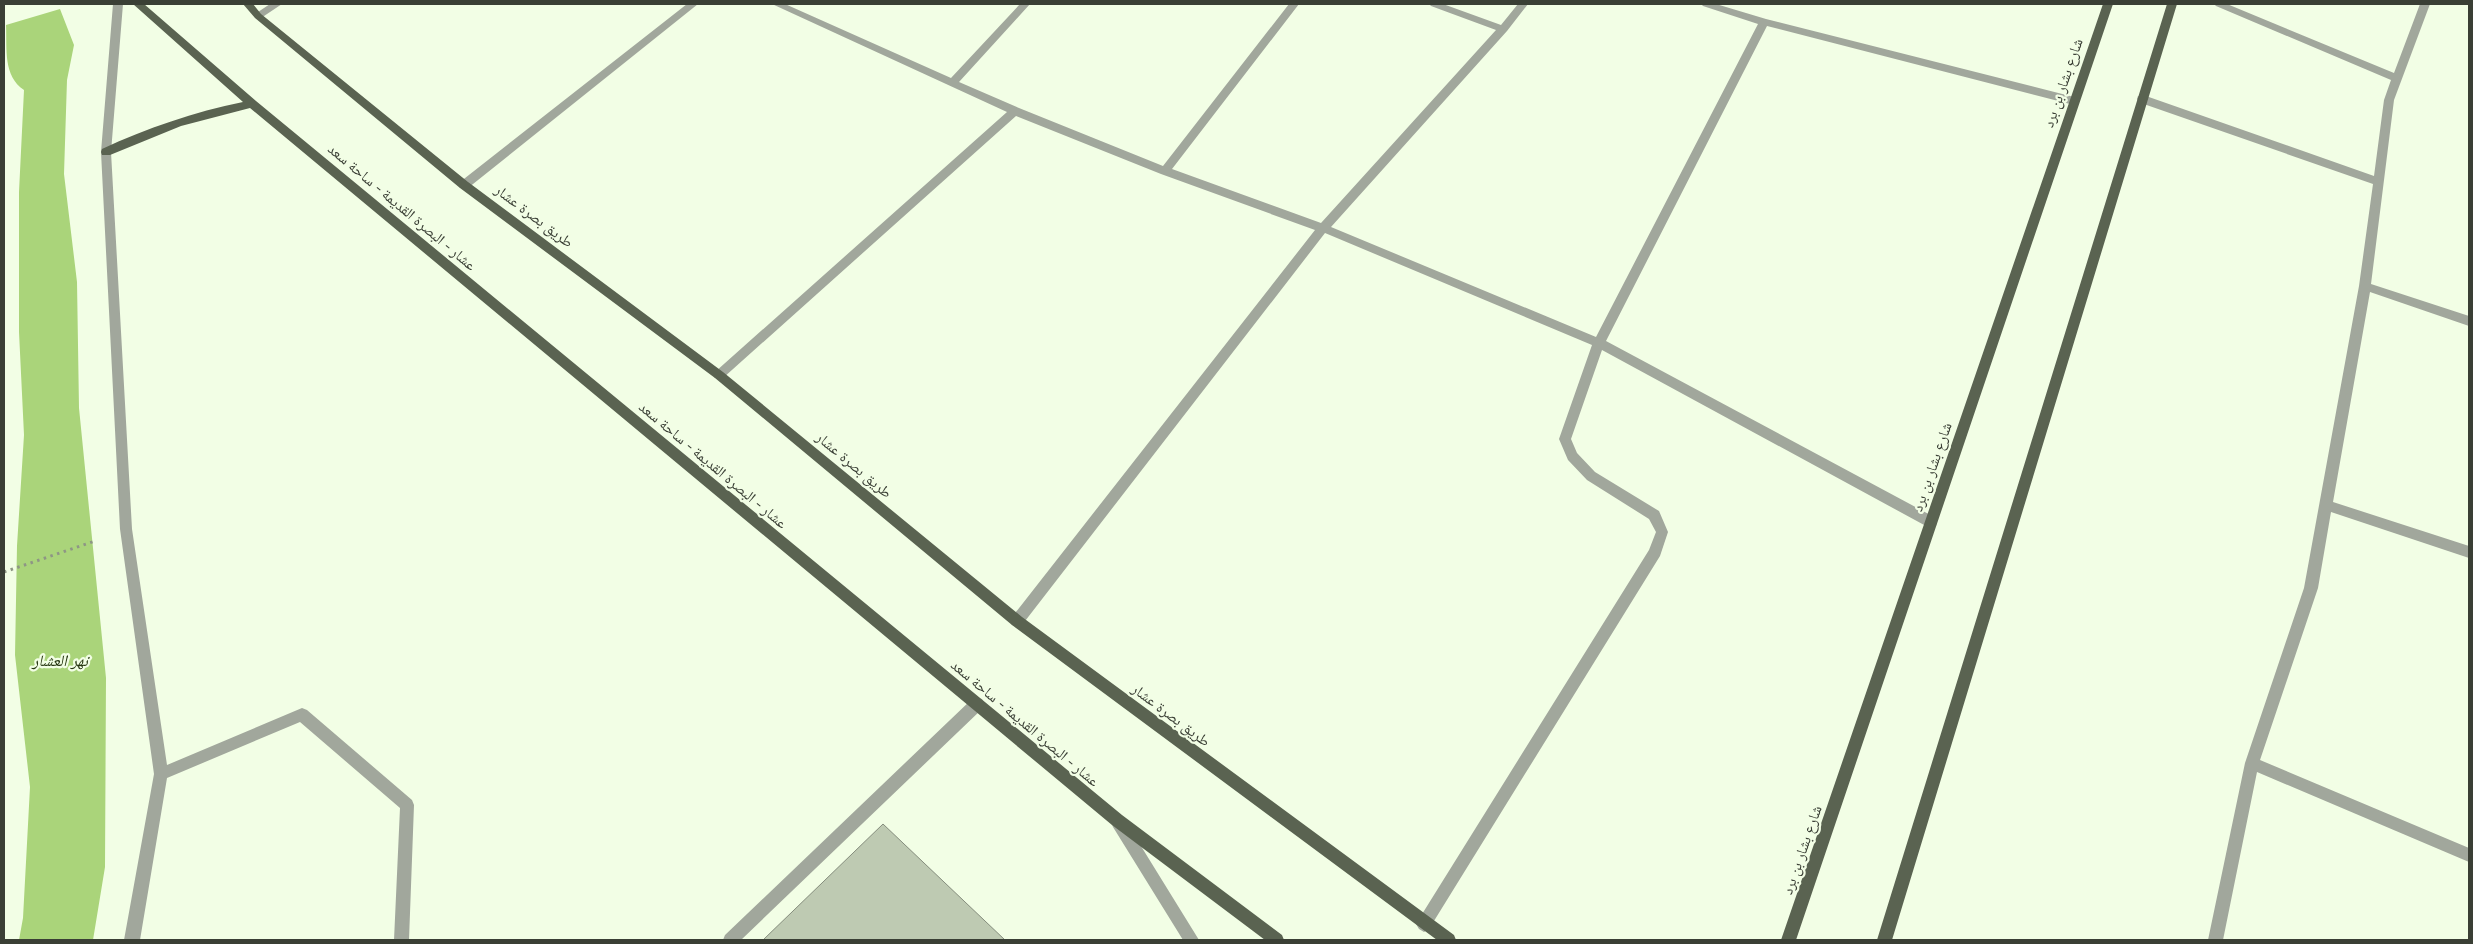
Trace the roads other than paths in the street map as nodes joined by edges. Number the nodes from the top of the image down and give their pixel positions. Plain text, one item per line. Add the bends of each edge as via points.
1 (118, 4) edge
2 (138, 4) edge
3 (248, 4) edge
4 (276, 4) edge
5 (693, 4) edge
6 (777, 4) edge
7 (1025, 4) edge
8 (1294, 4) edge
9 (1434, 4) edge
10 (1523, 4) edge
11 (1706, 4) edge
12 (2108, 4) edge
13 (2172, 4) edge
14 (2219, 4) edge
15 (2425, 4) edge
16 (258, 16) junction
17 (1764, 22) junction
18 (1503, 29) junction
19 (2397, 78) junction
20 (952, 83) junction
21 (2142, 99) junction
22 (2074, 101) junction
23 (252, 104) junction
24 (1015, 111) junction
25 (106, 152) junction
26 (1165, 171) junction
27 (2378, 182) junction
28 (464, 185) junction
29 (1323, 228) junction
30 (2365, 286) junction
31 (2469, 321) edge
32 (1599, 343) junction
33 (719, 375) junction
34 (2326, 505) junction
35 (1931, 522) junction
36 (2469, 552) edge
37 (1017, 621) junction
38 (977, 704) junction
39 (2252, 763) junction
40 (161, 774) junction
41 (1117, 820) junction
42 (2469, 855) edge
43 (1889, 923) junction
44 (1424, 924) junction
45 (132, 940) edge
46 (402, 940) edge
47 (730, 940) edge
48 (1192, 940) edge
49 (1277, 940) edge
50 (1449, 940) edge
51 (1788, 940) edge
52 (1884, 940) edge
53 (1890, 940) edge
54 (2216, 940) edge

1 - 25 street
2 - 23 main road, عشار - البصرة القديمة - ساحة سعد
3 - 16 main road, طريق بصرة عشار
4 - 16 street
5 - 28 street
6 - 20 street
7 - 20 street
8 - 26 street
9 - 18 street
10 - 18 street
11 - 17 street
12 - 22 main road, شارع بشار بن برد
13 - 21 main road
14 - 19 street
15 - 19 street
16 - 28 main road, طريق بصرة عشار
17 - 22 street
17 - 32 street
18 - 29 street
19 - 27 street via 2389,100
20 - 24 street
21 - 27 street
21 - 43 main road
22 - 35 main road, شارع بشار بن برد
23 - 25 main road via 214,112 138,136
23 - 38 main road, عشار - البصرة القديمة - ساحة سعد
24 - 26 street
24 - 33 street
25 - 40 street via 126,529
26 - 29 street
27 - 30 street
28 - 33 main road, طريق بصرة عشار
29 - 32 street
29 - 37 street
30 - 31 street
30 - 34 street
32 - 35 street
32 - 44 street via 1565,439 1572,456 1591,476 1654,515 1662,532 1654,552
33 - 37 main road, طريق بصرة عشار
34 - 36 street
34 - 39 street via 2312,588
35 - 51 main road, شارع بشار بن برد
37 - 44 main road, طريق بصرة عشار
38 - 41 main road, عشار - البصرة القديمة - ساحة سعد
38 - 47 street
39 - 42 street
39 - 54 street
40 - 45 street
40 - 46 street via 302,715 407,805
41 - 48 street
41 - 49 main road, عشار - البصرة القديمة - ساحة سعد
43 - 52 main road
43 - 53 main road
44 - 50 main road, طريق بصرة عشار

